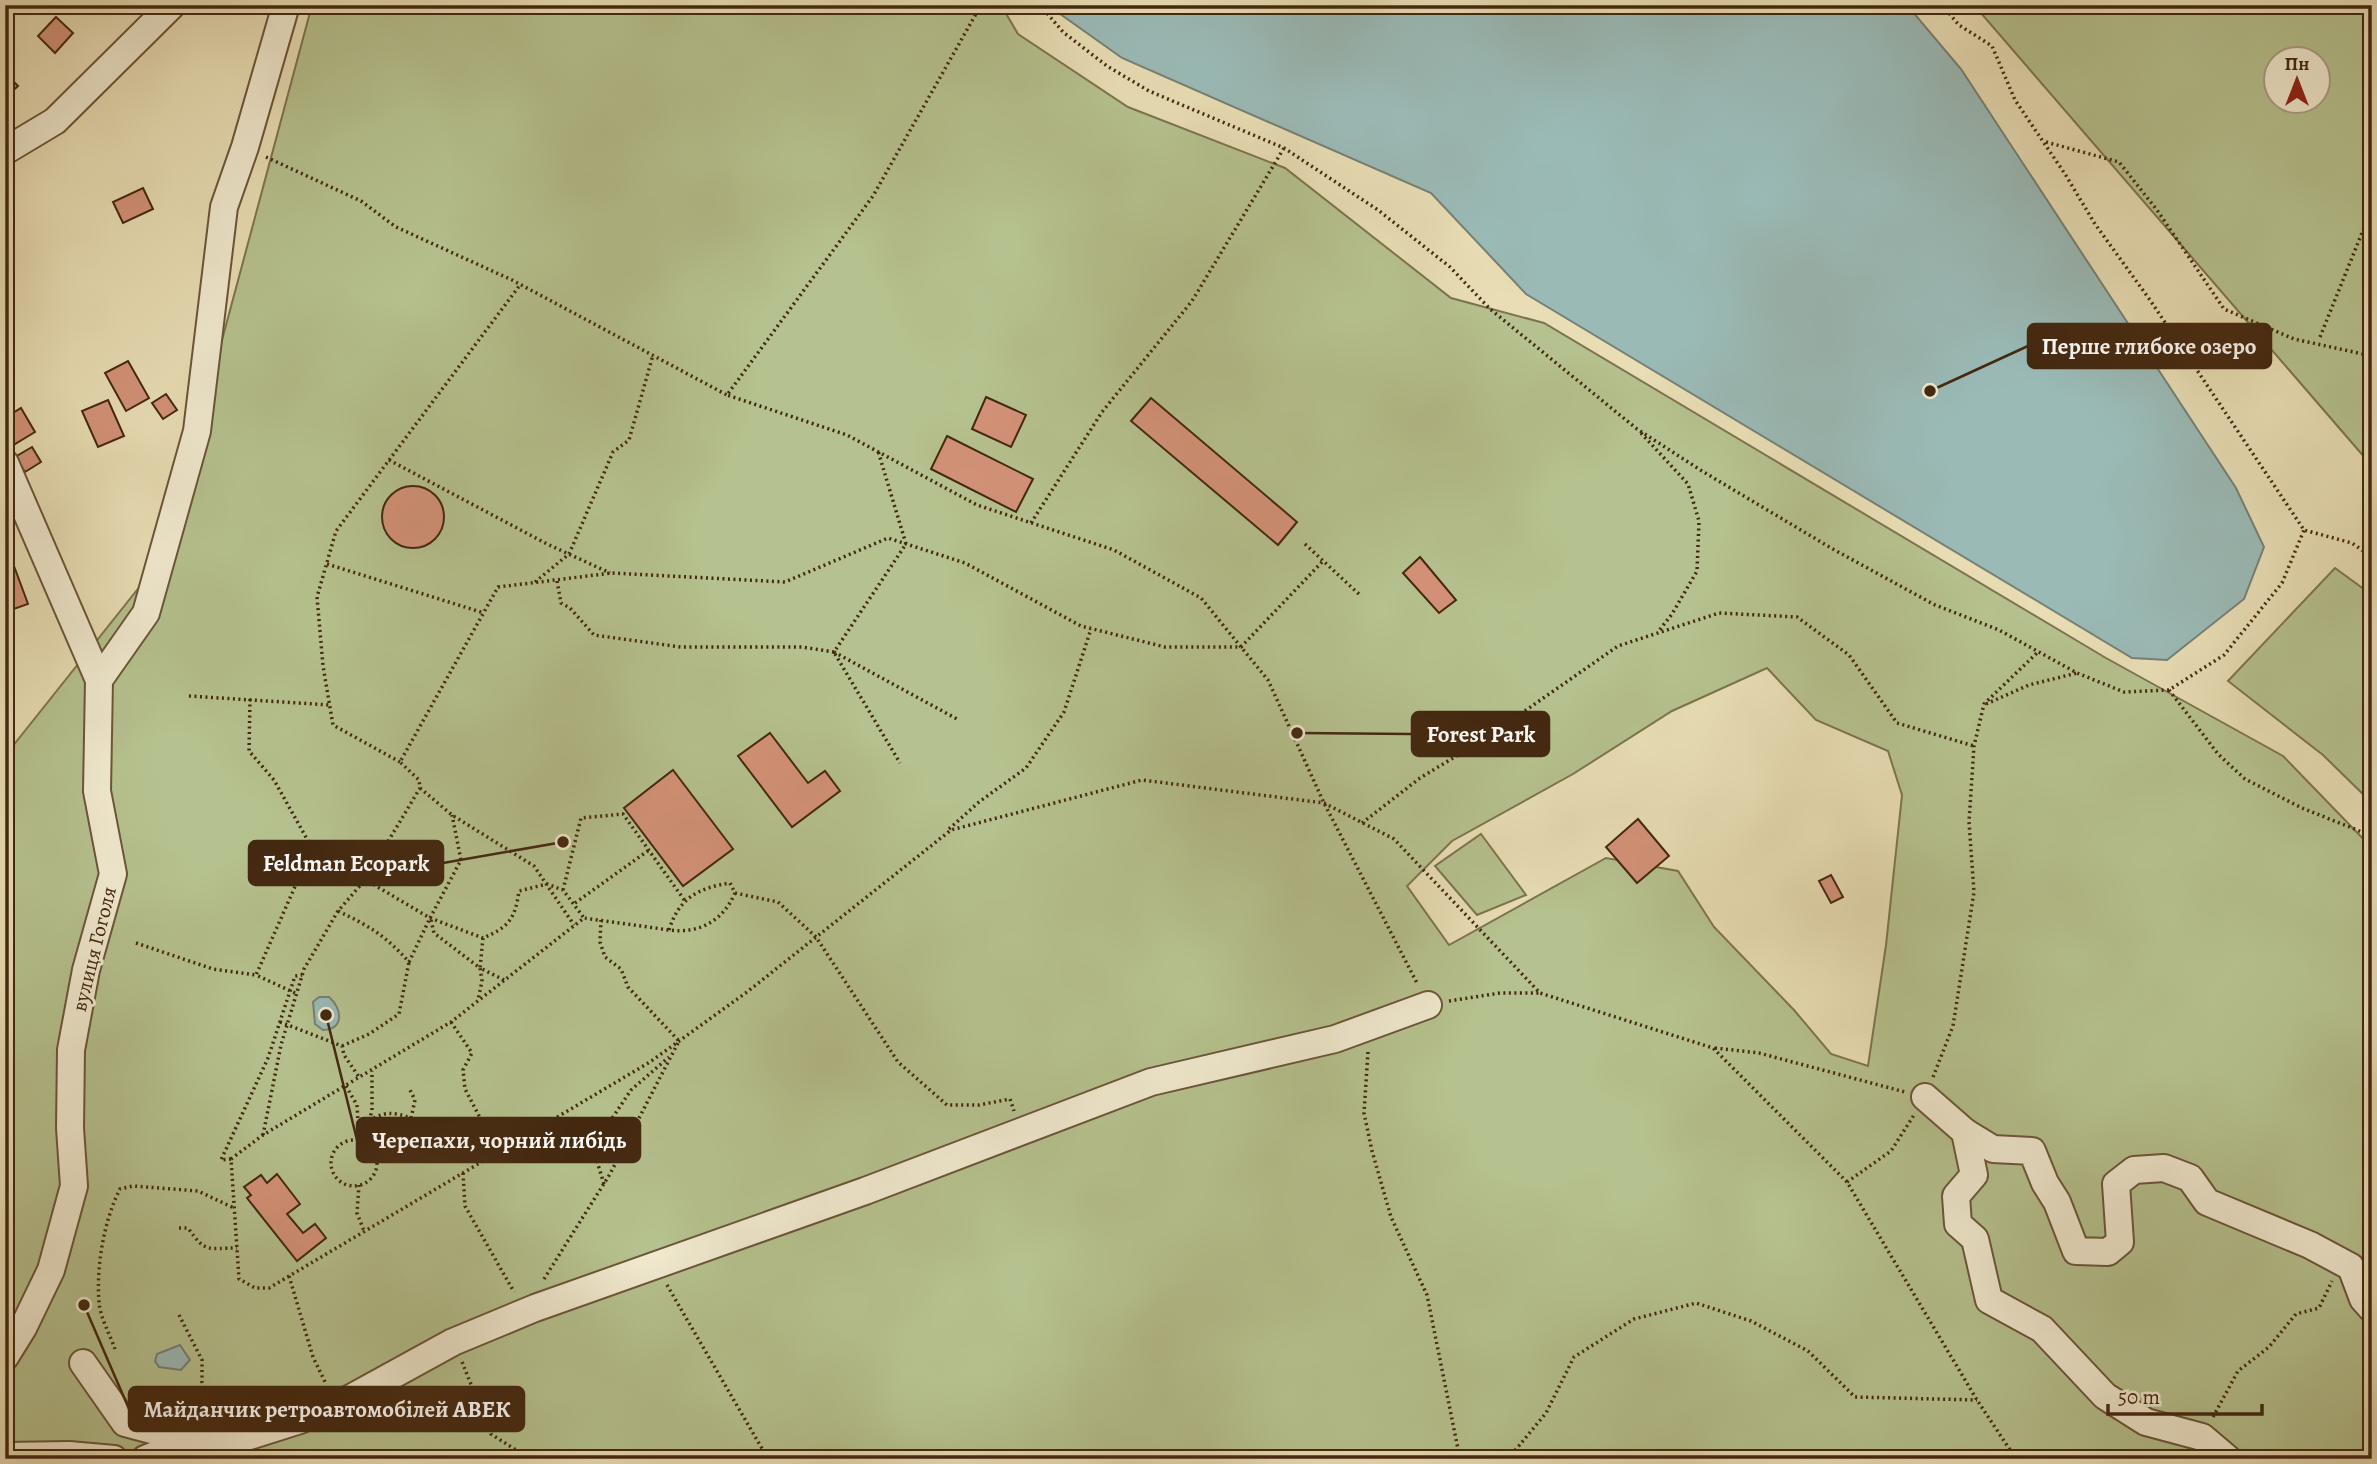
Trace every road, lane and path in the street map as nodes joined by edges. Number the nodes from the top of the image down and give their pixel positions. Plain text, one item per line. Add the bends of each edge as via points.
1 (172, 5) edge
2 (286, 5) edge
3 (981, 5) edge
4 (1040, 5) edge
5 (1942, 5) edge
6 (2044, 142) junction
7 (245, 147) junction
8 (1284, 148) junction
9 (5, 151) edge
10 (2372, 208) edge
11 (520, 285) junction
12 (2320, 337) dead end
13 (653, 355) junction
14 (2372, 356) edge
15 (727, 395) junction
16 (1637, 429) junction
17 (878, 451) junction
18 (389, 460) junction
19 (5, 463) edge
20 (14, 504) edge
21 (1030, 524) junction
22 (2304, 530) junction
23 (906, 544) junction
24 (1305, 544) dead end
25 (569, 554) junction
26 (2372, 557) edge
27 (1323, 561) junction
28 (327, 564) junction
29 (612, 573) junction
30 (557, 581) junction
31 (533, 584) junction
32 (1361, 596) dead end
33 (484, 613) junction
34 (1091, 629) junction
35 (1657, 633) junction
36 (1241, 647) junction
37 (2039, 651) junction
38 (834, 652) junction
39 (2077, 673) junction
40 (99, 680) junction
41 (2169, 690) junction
42 (190, 696) dead end
43 (250, 699) junction
44 (1984, 704) junction
45 (330, 705) junction
46 (957, 719) dead end
47 (1974, 746) junction
48 (400, 762) junction
49 (900, 763) dead end
50 (420, 788) junction
51 (1324, 803) junction
52 (452, 815) junction
53 (1362, 823) junction
54 (2372, 836) edge
55 (312, 848) junction
56 (928, 849) junction
57 (649, 850) junction
58 (365, 880) junction
59 (547, 884) junction
60 (563, 890) junction
61 (735, 894) junction
62 (685, 901) junction
63 (575, 903) junction
64 (338, 911) junction
65 (430, 918) junction
66 (584, 918) junction
67 (600, 920) junction
68 (574, 925) junction
69 (669, 930) junction
70 (816, 937) junction
71 (483, 938) junction
72 (136, 943) dead end
73 (409, 961) junction
74 (480, 968) junction
75 (256, 975) junction
76 (302, 975) junction
77 (504, 980) junction
78 (290, 991) junction
79 (1541, 993) junction
80 (296, 994) junction
81 (478, 1000) junction
82 (1428, 1004) junction
83 (280, 1022) junction
84 (451, 1022) junction
85 (287, 1025) junction
86 (1372, 1025) junction
87 (679, 1041) junction
88 (342, 1046) junction
89 (1713, 1048) junction
90 (672, 1055) junction
91 (266, 1064) junction
92 (276, 1068) junction
93 (372, 1070) junction
94 (359, 1077) junction
95 (346, 1086) junction
96 (409, 1088) dead end
97 (1925, 1097) junction
98 (369, 1121) junction
99 (1022, 1131) junction
100 (1965, 1132) junction
101 (263, 1136) junction
102 (359, 1140) junction
103 (364, 1142) junction
104 (498, 1152) junction
105 (231, 1159) junction
106 (463, 1173) junction
107 (1847, 1182) junction
108 (604, 1184) junction
109 (359, 1185) junction
110 (234, 1208) junction
111 (179, 1228) dead end
112 (364, 1231) junction
113 (237, 1248) junction
114 (656, 1265) junction
115 (2351, 1267) junction
116 (289, 1276) junction
117 (544, 1279) dead end
118 (2372, 1309) edge
119 (525, 1312) junction
120 (179, 1315) dead end
121 (453, 1342) junction
122 (115, 1349) dead end
123 (5, 1357) edge
124 (83, 1363) dead end
125 (1977, 1400) junction
126 (335, 1405) junction
127 (2202, 1437) junction
128 (227, 1438) junction
129 (195, 1439) junction
130 (5, 1456) edge
131 (114, 1459) edge
132 (145, 1459) edge
133 (530, 1459) edge
134 (768, 1459) edge
135 (1460, 1459) edge
136 (1508, 1459) edge
137 (2016, 1459) edge
138 (2228, 1459) edge

1 - 9 street via 55,121
2 - 7 street
3 - 15 path via 873,196
4 - 8 path via 1063,32 1128,79
5 - 6 path via 1959,25 1992,46 2015,100
6 - 14 path via 2119,162 2224,309 2294,339
6 - 22 path via 2095,225
7 - 11 path via 362,201 396,227
7 - 40 street via 224,206 197,431 146,613
8 - 16 path via 1400,227 1450,267 1490,309
8 - 21 path via 1192,301 1102,412
10 - 12 path
11 - 13 path
11 - 18 path
13 - 15 path
13 - 25 path via 629,440 613,452
15 - 17 path via 847,435
16 - 35 path via 1688,484 1699,522 1697,571
16 - 37 path via 1935,605
17 - 21 path via 977,505
17 - 23 path
18 - 25 path
18 - 28 path via 336,531
19 - 20 street, вулиця Гоголя
20 - 40 street, вулиця Гоголя
21 - 36 path via 1114,550 1201,598
22 - 26 path via 2352,544
22 - 41 path via 2282,583 2224,654
23 - 29 path via 888,538 785,582
23 - 34 path via 965,563
23 - 38 path
24 - 27 path
25 - 29 path
25 - 31 path
27 - 32 path
27 - 36 path
28 - 33 path
28 - 45 path via 317,597
29 - 30 path
30 - 31 path
30 - 38 path via 561,603 594,635 681,647 802,647
31 - 33 path via 498,587
33 - 48 path
34 - 36 path via 1166,647
34 - 56 path via 1064,712 1026,768 979,802
35 - 47 path via 1719,613 1797,617 1849,655 1897,723
35 - 53 path via 1618,646 1420,778
36 - 51 path via 1268,680
37 - 39 path
37 - 44 path
38 - 46 path
38 - 49 path
39 - 41 path via 2124,692
39 - 44 path via 2029,685
40 - 123 street, вулиця Гоголя via 97,791 113,874 86,970 71,1050 74,1186 51,1270
41 - 54 path via 2218,754 2245,779
42 - 43 path
43 - 45 path
43 - 55 path via 249,751 274,780
44 - 47 path
45 - 48 path via 333,725
47 - 97 path via 1969,822 1974,892 1953,1026
48 - 50 path via 419,780
50 - 52 path
50 - 58 path
51 - 53 path
51 - 56 path via 1142,780 951,830
51 - 82 path
52 - 59 path via 534,866
52 - 65 path via 461,860
53 - 79 path via 1394,839
55 - 58 path
55 - 75 path
56 - 70 path
57 - 60 path via 623,814 581,818
57 - 62 path
57 - 63 path
58 - 64 path
58 - 65 path
59 - 60 path
59 - 68 path
59 - 71 path via 519,891 516,913 501,930
60 - 63 path
61 - 62 path via 730,883 722,884
61 - 69 path via 729,909 706,926
61 - 70 path via 778,902
62 - 69 path via 675,911
63 - 66 path
64 - 73 path via 374,929
64 - 76 path
65 - 71 path
65 - 73 path
65 - 74 path via 434,933
66 - 67 path
66 - 68 path
67 - 69 path
67 - 87 path via 605,957
68 - 77 path
70 - 87 path
70 - 99 path via 898,1062 947,1105 1010,1099
71 - 74 path
72 - 75 path via 213,970
73 - 88 path via 399,1014
74 - 77 path
74 - 81 path
75 - 78 path
76 - 78 path via 295,976
76 - 80 path
77 - 81 path
78 - 80 path
78 - 83 path
79 - 82 path via 1500,993
79 - 89 path
80 - 85 path
81 - 84 path
82 - 86 street
83 - 85 path
83 - 91 path
84 - 93 path
84 - 104 path via 472,1053 463,1070 465,1089
85 - 88 path
85 - 92 path
86 - 99 street via 1335,1039 1151,1082
86 - 135 path via 1364,1113 1391,1217 1427,1295
87 - 90 path
87 - 104 path
88 - 94 path
89 - 97 path via 1759,1053
89 - 107 path
90 - 108 path
90 - 108 path via 631,1090 607,1126 595,1155
91 - 92 path
91 - 105 path via 221,1160
92 - 101 path
93 - 94 path
93 - 98 path
94 - 95 path
95 - 101 path
95 - 102 path via 357,1105
96 - 98 path via 415,1100 411,1118 395,1112
97 - 100 street
97 - 107 path via 1891,1151
98 - 103 path
99 - 114 street
100 - 115 street via 1993,1149 2032,1151 2076,1251 2108,1252 2120,1242 2116,1184 2134,1170 2164,1168 2190,1178 2207,1202
100 - 127 street via 1974,1175 1956,1196 1958,1223 1975,1239 1989,1300 2042,1329 2105,1396 2146,1422
101 - 105 path
102 - 103 path
102 - 109 path via 338,1146 331,1165 341,1181
103 - 109 path via 375,1152 377,1166 371,1178
104 - 106 path
105 - 110 path
106 - 112 path
106 - 119 path via 465,1206
107 - 125 path
108 - 117 path
109 - 112 path via 357,1213
110 - 113 path
110 - 122 path via 198,1191 120,1189 101,1251 99,1304
111 - 113 path via 188,1228 209,1250
112 - 116 path
113 - 116 path via 239,1279 255,1289 269,1288
114 - 119 street
114 - 134 path
115 - 118 street via 2363,1299
115 - 127 path via 2330,1283 2319,1308 2296,1314 2269,1347 2238,1371
116 - 126 path via 313,1357
119 - 121 street
120 - 128 path via 202,1360 202,1382
121 - 126 street
121 - 133 path via 491,1434
124 - 129 street via 125,1423
125 - 136 path via 1855,1397 1808,1351 1751,1321 1696,1303 1634,1319 1574,1357 1546,1413
125 - 137 path
126 - 128 street via 243,1438
127 - 138 street
128 - 129 street
129 - 132 street
130 - 131 street

